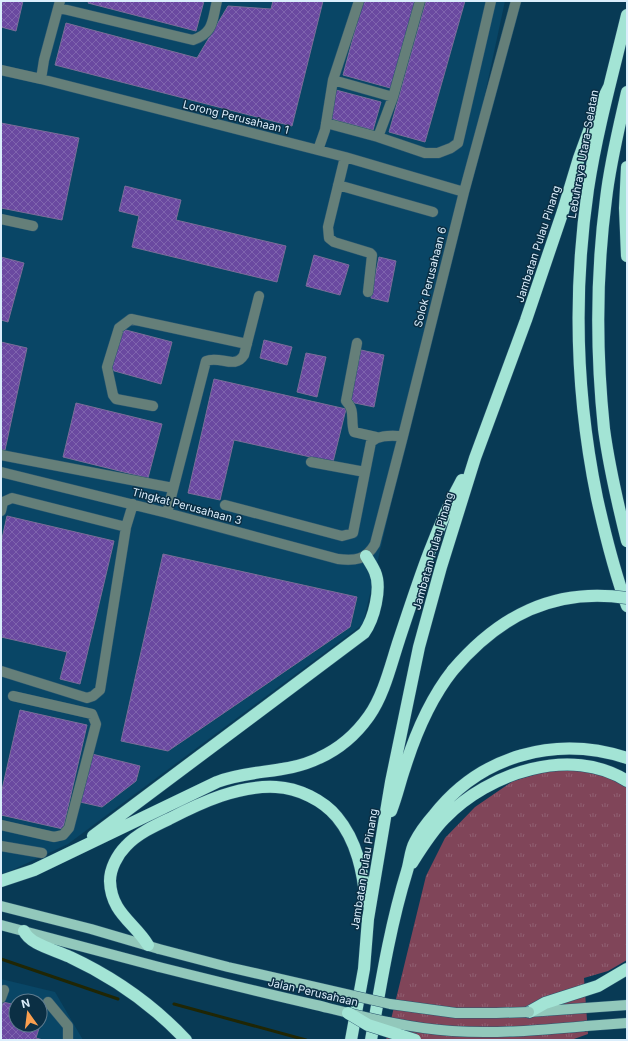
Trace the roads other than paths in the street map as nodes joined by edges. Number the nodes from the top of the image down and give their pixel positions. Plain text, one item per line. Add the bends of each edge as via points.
1 (217, 1) edge
2 (359, 1) edge
3 (420, 1) edge
4 (491, 1) edge
5 (516, 1) edge
6 (60, 4) edge
7 (627, 15) edge
8 (1, 70) edge
9 (41, 79) junction
10 (333, 80) junction
11 (609, 87) junction
12 (627, 92) edge
13 (393, 97) junction
14 (326, 123) junction
15 (378, 137) junction
16 (318, 150) junction
17 (345, 157) junction
18 (627, 167) edge
19 (338, 184) junction
20 (464, 192) junction
21 (432, 212) dead end
22 (1, 219) edge
23 (33, 226) dead end
24 (627, 256) edge
25 (368, 292) dead end
26 (259, 296) dead end
27 (356, 343) dead end
28 (247, 344) junction
29 (153, 406) dead end
30 (404, 436) junction
31 (376, 438) junction
32 (1, 455) edge
33 (475, 458) junction
34 (311, 462) dead end
35 (1, 472) edge
36 (365, 472) junction
37 (173, 488) junction
38 (133, 504) junction
39 (225, 505) dead end
40 (1, 511) edge
41 (167, 513) junction
42 (126, 527) junction
43 (627, 541) edge
44 (366, 556) junction
45 (627, 598) edge
46 (627, 606) edge
47 (1, 671) edge
48 (13, 696) dead end
49 (627, 758) edge
50 (627, 780) edge
51 (1, 825) edge
52 (382, 830) junction
53 (1, 846) edge
54 (81, 848) junction
55 (42, 853) dead end
56 (407, 870) junction
57 (1, 881) edge
58 (1, 906) edge
59 (368, 919) junction
60 (1, 925) edge
61 (24, 931) junction
62 (154, 947) junction
63 (627, 969) edge
64 (48, 1002) dead end
65 (627, 1005) edge
66 (529, 1012) junction
67 (348, 1013) junction
68 (627, 1022) edge
69 (68, 1040) edge
70 (186, 1040) edge
71 (351, 1040) edge
72 (371, 1040) edge
73 (415, 1040) edge

1 - 6 street via 210,30 193,40
2 - 10 street
3 - 13 street
4 - 15 street via 458,143 438,153 425,153
5 - 20 street, Solok Perusahaan 6
6 - 9 street
7 - 11 highway, Lebuhraya Utara–Selatan
8 - 9 street, Lorong Perusahaan 1
9 - 16 street, Lorong Perusahaan 1
10 - 13 street
10 - 14 street
11 - 33 highway, Jambatan Pulau Pinang via 594,117 579,158 526,320
11 - 46 highway, Lebuhraya Utara–Selatan via 590,180 584,226 578,330 589,458 602,524
12 - 43 highway via 606,198 598,332 604,430
13 - 15 street
14 - 15 street
14 - 16 street
16 - 17 street, Lorong Perusahaan 1
17 - 19 street
17 - 20 street, Lorong Perusahaan 1
18 - 24 highway
19 - 21 street
19 - 25 street via 328,227 329,238 372,255
20 - 30 street, Solok Perusahaan 6
22 - 23 street
26 - 28 street
27 - 31 street via 346,401 351,406 354,432
28 - 29 street via 131,319 125,322 119,328 107,366 113,395 116,398
28 - 37 street via 244,355 237,362 211,359 206,362
30 - 31 street
30 - 44 street, Solok Perusahaan 6 via 375,544
31 - 36 street via 371,442
32 - 37 street
33 - 52 highway, Jambatan Pulau Pinang via 441,567 420,647
33 - 54 highway via 454,495 437,534 375,706 349,738 329,753 308,763 285,769 238,775 217,782
34 - 36 street
35 - 38 street, Tingkat Perusahaan 3
36 - 39 street via 353,533 342,536
37 - 41 street
38 - 41 street, Tingkat Perusahaan 3
38 - 42 street
40 - 42 street via 3,502 12,498
41 - 44 street, Tingkat Perusahaan 3 via 338,559 348,560
42 - 47 street via 100,690 87,698
44 - 54 highway via 376,573 378,588 370,625 364,633 93,836
45 - 52 highway, bridge via 590,596 535,607 494,630 471,650 435,694 421,723 404,768 398,793
48 - 51 street via 92,714 96,724 69,828 63,835 54,837
49 - 56 highway via 601,751 566,749 530,753 496,764 459,788 440,807 415,842
50 - 56 highway via 598,768 572,764 535,768 503,779 477,793 445,818
52 - 59 highway, Jambatan Pulau Pinang
53 - 55 street
54 - 57 highway via 34,870
56 - 72 highway via 393,918
58 - 62 main road, Jalan Perusahaan
59 - 62 highway via 359,860 346,828 336,816 320,802 302,793 276,787 256,788 242,790 184,811 142,834 122,850 111,874 112,894 122,916
59 - 71 highway, Jambatan Pulau Pinang via 364,969
60 - 61 main road, Jalan Perusahaan
61 - 67 main road, Jalan Perusahaan, bridge
61 - 70 highway via 33,942 82,963 147,1004
62 - 66 main road, Jalan Perusahaan, bridge via 390,1004 456,1013
63 - 66 highway via 598,986 545,1003
64 - 69 street via 68,1026
65 - 66 main road, Jalan Perusahaan
67 - 68 main road, Jalan Perusahaan, bridge via 401,1025 453,1031 508,1032
67 - 73 highway, bridge via 368,1025

